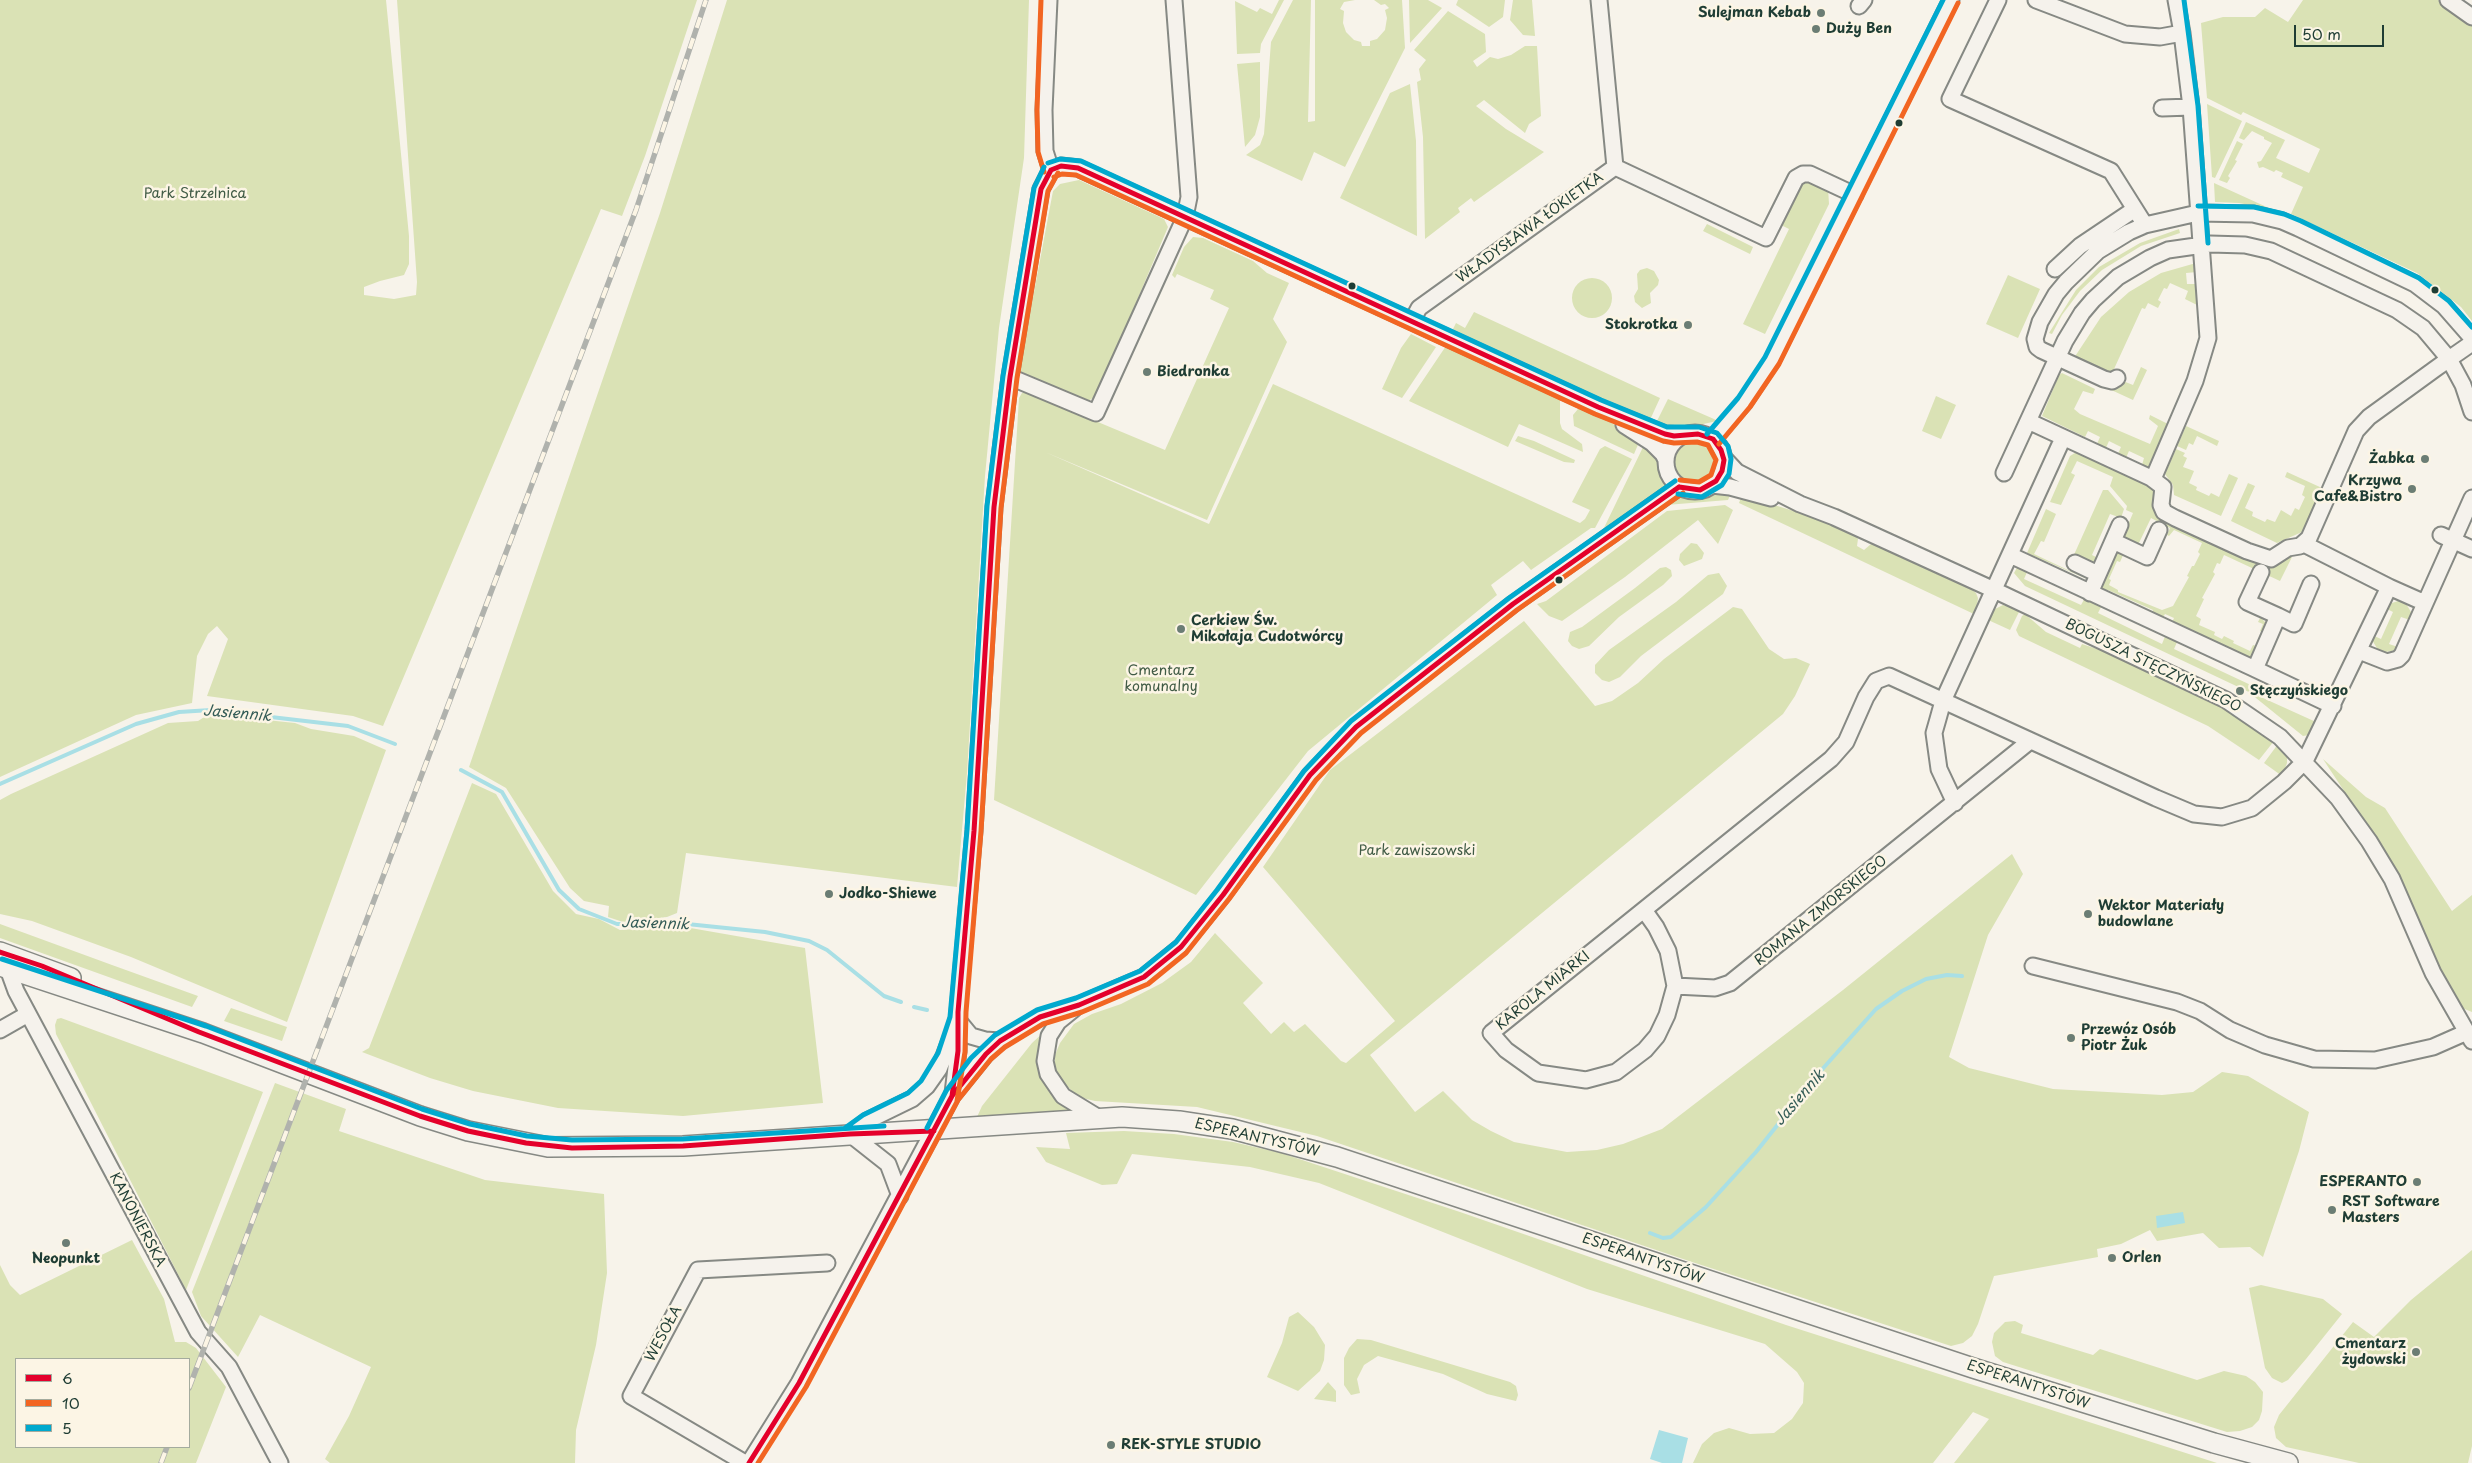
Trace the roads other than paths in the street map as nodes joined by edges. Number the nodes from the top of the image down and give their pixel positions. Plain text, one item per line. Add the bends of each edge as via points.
1 (1049, 0) edge
2 (1174, 0) edge
3 (1598, 0) edge
4 (1951, 0) edge
5 (1998, 0) edge
6 (2036, 0) edge
7 (2176, 0) edge
8 (2448, 0) edge
9 (2472, 17) edge
10 (2182, 33) junction
11 (2191, 106) junction
12 (2162, 108) dead end
13 (1615, 167) junction
14 (1051, 170) junction
15 (1856, 196) junction
16 (2135, 208) junction
17 (2198, 212) junction
18 (1185, 217) junction
19 (2145, 225) junction
20 (2201, 244) junction
21 (2055, 269) dead end
22 (1412, 321) junction
23 (2472, 338) edge
24 (2472, 343) edge
25 (2057, 358) junction
26 (2449, 359) junction
27 (1010, 377) junction
28 (2117, 378) dead end
29 (1598, 407) junction
30 (2472, 412) edge
31 (2028, 421) junction
32 (1684, 436) junction
33 (2063, 438) junction
34 (1713, 439) junction
35 (1723, 457) junction
36 (1666, 460) junction
37 (2004, 473) dead end
38 (2153, 480) junction
39 (1712, 485) junction
40 (1679, 486) junction
41 (2472, 498) edge
42 (1800, 504) junction
43 (2120, 525) dead end
44 (2160, 530) dead end
45 (2447, 538) junction
46 (2113, 541) junction
47 (2304, 544) junction
48 (2472, 550) edge
49 (2010, 555) junction
50 (2074, 563) dead end
51 (2261, 572) dead end
52 (2098, 574) junction
53 (2312, 584) dead end
54 (2389, 587) junction
55 (1994, 590) junction
56 (2090, 593) junction
57 (2425, 603) junction
58 (2278, 616) junction
59 (2359, 651) junction
60 (2255, 669) junction
61 (1943, 701) junction
62 (2333, 706) junction
63 (2030, 741) junction
64 (2305, 761) junction
65 (1955, 802) junction
66 (1644, 910) junction
67 (3, 962) edge
68 (2033, 966) dead end
69 (1675, 986) junction
70 (1079, 1005) junction
71 (28, 1014) junction
72 (958, 1020) junction
73 (0, 1030) edge
74 (2470, 1036) edge
75 (1000, 1040) junction
76 (952, 1096) junction
77 (1098, 1118) junction
78 (934, 1131) junction
79 (850, 1134) junction
80 (900, 1196) junction
81 (827, 1264) dead end
82 (280, 1463) edge
83 (747, 1463) edge
84 (2288, 1463) edge

1 - 14 street via 1044,110 1045,151
2 - 18 street via 1190,198
3 - 13 street, WŁADYSŁAWA ŁOKIETKA
4 - 15 street
5 - 16 street via 1950,99 2111,171
6 - 10 street via 2126,34 2160,37
7 - 10 street
8 - 9 street
10 - 11 street
11 - 12 street
11 - 17 street
13 - 15 street via 1766,238 1796,178 1803,174 1810,174
13 - 22 street, WŁADYSŁAWA ŁOKIETKA via 1419,308
14 - 18 street via 1061,166 1078,168
14 - 27 street via 1041,189
15 - 34 street via 1772,362 1744,403
16 - 19 street
16 - 21 street via 2080,246
17 - 19 street
17 - 20 street
17 - 23 street via 2253,214 2282,221 2307,232 2415,284 2444,306
18 - 22 street
18 - 27 street via 1096,413
19 - 25 street via 2098,252 2056,294 2035,336 2037,347
20 - 25 street via 2168,250 2118,277 2082,313
20 - 26 street via 2258,247 2282,255 2385,303 2423,328
20 - 38 street via 2207,348
22 - 29 street
24 - 26 street
25 - 28 street via 2109,381
25 - 31 street
26 - 30 street
26 - 47 street via 2369,417 2356,431
27 - 72 street via 994,507 974,831
29 - 32 street via 1665,434
29 - 36 street via 1652,443
31 - 33 street
31 - 37 street
32 - 34 street via 1698,434
32 - 36 street via 1673,444
33 - 38 street
33 - 49 street
34 - 35 street
35 - 39 street via 1722,471
35 - 42 street, BOGUSZA STĘCZYŃSKIEGO via 1737,472
36 - 40 street via 1668,474
38 - 47 street via 2163,487 2161,505 2164,512 2247,551 2271,559 2288,548
39 - 40 street via 1693,491
39 - 42 street, BOGUSZA STĘCZYŃSKIEGO
40 - 70 street via 1513,604 1356,727 1310,774 1223,895 1181,947 1144,977
41 - 45 street
42 - 55 street, BOGUSZA STĘCZYŃSKIEGO
43 - 46 street
44 - 46 street via 2147,557
45 - 48 street
45 - 57 street
46 - 52 street
47 - 54 street
49 - 55 street
49 - 56 street
50 - 52 street
51 - 58 street via 2247,602
52 - 56 street
53 - 58 street via 2294,624
54 - 57 street
54 - 59 street
55 - 61 street
55 - 64 street, BOGUSZA STĘCZYŃSKIEGO via 2226,700 2280,737
56 - 60 street
57 - 59 street via 2398,659 2386,662
58 - 60 street
59 - 62 street
60 - 62 street
61 - 63 street
61 - 65 street via 1934,733 1938,769
61 - 66 street, KAROLA MIARKI via 1889,676 1876,681 1846,742 1831,759
62 - 64 street
63 - 64 street via 2194,814 2222,818 2252,808
63 - 65 street, ROMANA ZMORSKIEGO
64 - 74 street, BOGUSZA STĘCZYŃSKIEGO via 2338,798 2392,879 2433,973
65 - 69 street, ROMANA ZMORSKIEGO via 1730,984 1715,988
66 - 69 street, KAROLA MIARKI via 1668,950
66 - 69 street, KAROLA MIARKI via 1491,1033 1506,1050 1538,1072 1586,1080 1616,1072 1645,1050 1667,1015
67 - 71 street, KANONIERSKA
67 - 79 main road, ESPERANTYSTÓW via 42,966 199,1032 420,1116 468,1131 526,1143 572,1148 683,1146
68 - 74 street via 2177,1002 2265,1045 2314,1059 2375,1060
70 - 75 street via 1040,1017
70 - 77 street via 1063,1016 1049,1036 1045,1060 1048,1074 1064,1096
71 - 73 street
71 - 82 street, KANONIERSKA via 198,1332 229,1367
72 - 75 street via 971,1036
72 - 76 street
72 - 79 street via 942,1062 927,1086 912,1099
75 - 76 street
76 - 78 street
77 - 78 main road, ESPERANTYSTÓW
77 - 84 main road, ESPERANTYSTÓW via 1144,1118 1206,1124 1299,1145 1973,1368
78 - 79 main road, ESPERANTYSTÓW
78 - 80 street
79 - 80 street via 888,1164
80 - 83 street via 799,1383
81 - 83 street, WESOŁA via 698,1270 631,1396

